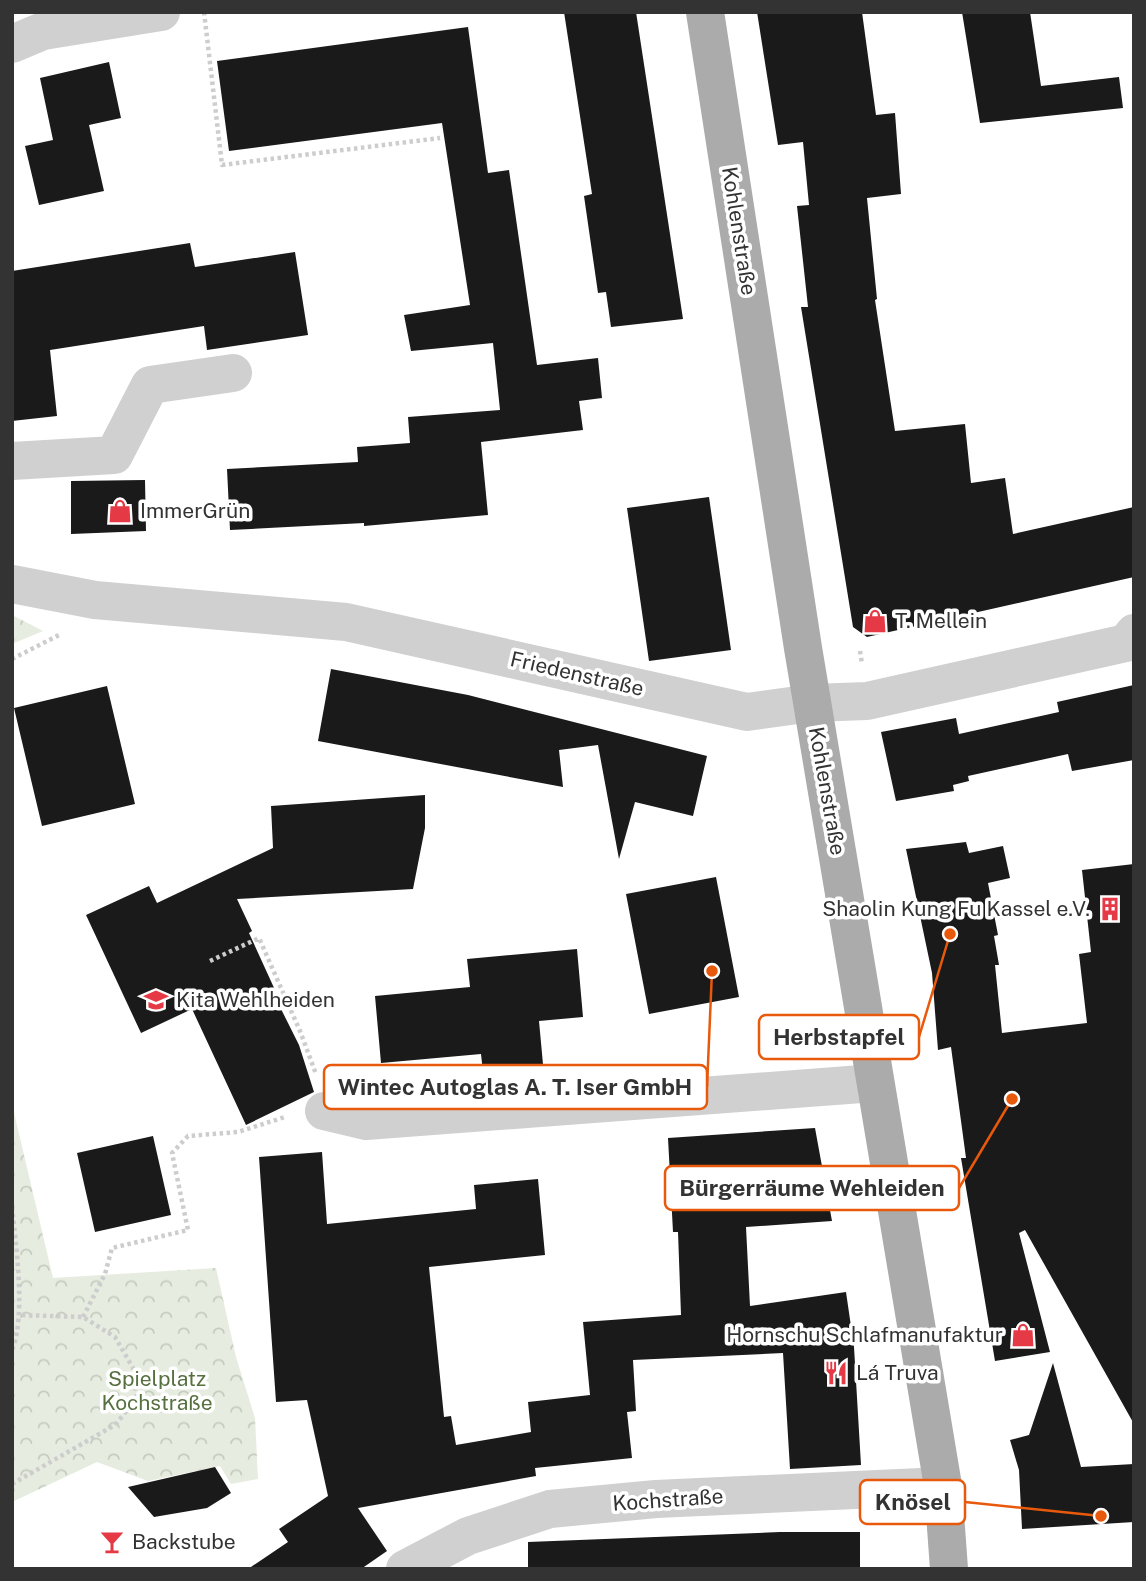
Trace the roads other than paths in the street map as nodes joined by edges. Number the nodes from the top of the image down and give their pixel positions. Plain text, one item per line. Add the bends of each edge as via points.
1 (161, 12) edge
2 (705, 12) edge
3 (12, 44) edge
4 (233, 373) dead end
5 (12, 461) edge
6 (12, 584) edge
7 (1134, 633) edge
8 (812, 703) junction
9 (876, 1083) junction
10 (324, 1111) road end
11 (943, 1486) junction
12 (405, 1569) edge
13 (949, 1569) edge

1 - 3 street via 43,32
2 - 8 main road, Kohlenstraße
4 - 5 street via 150,385 114,455
6 - 8 street, Friedenstraße via 95,600 346,622 747,712
7 - 8 street, Friedenstraße via 1126,643 881,698
8 - 9 main road, Kohlenstraße
9 - 10 street via 366,1121
9 - 11 main road, Kohlenstraße
11 - 12 street, Kochstraße via 656,1499 550,1509 468,1536
11 - 13 main road, Kohlenstraße

